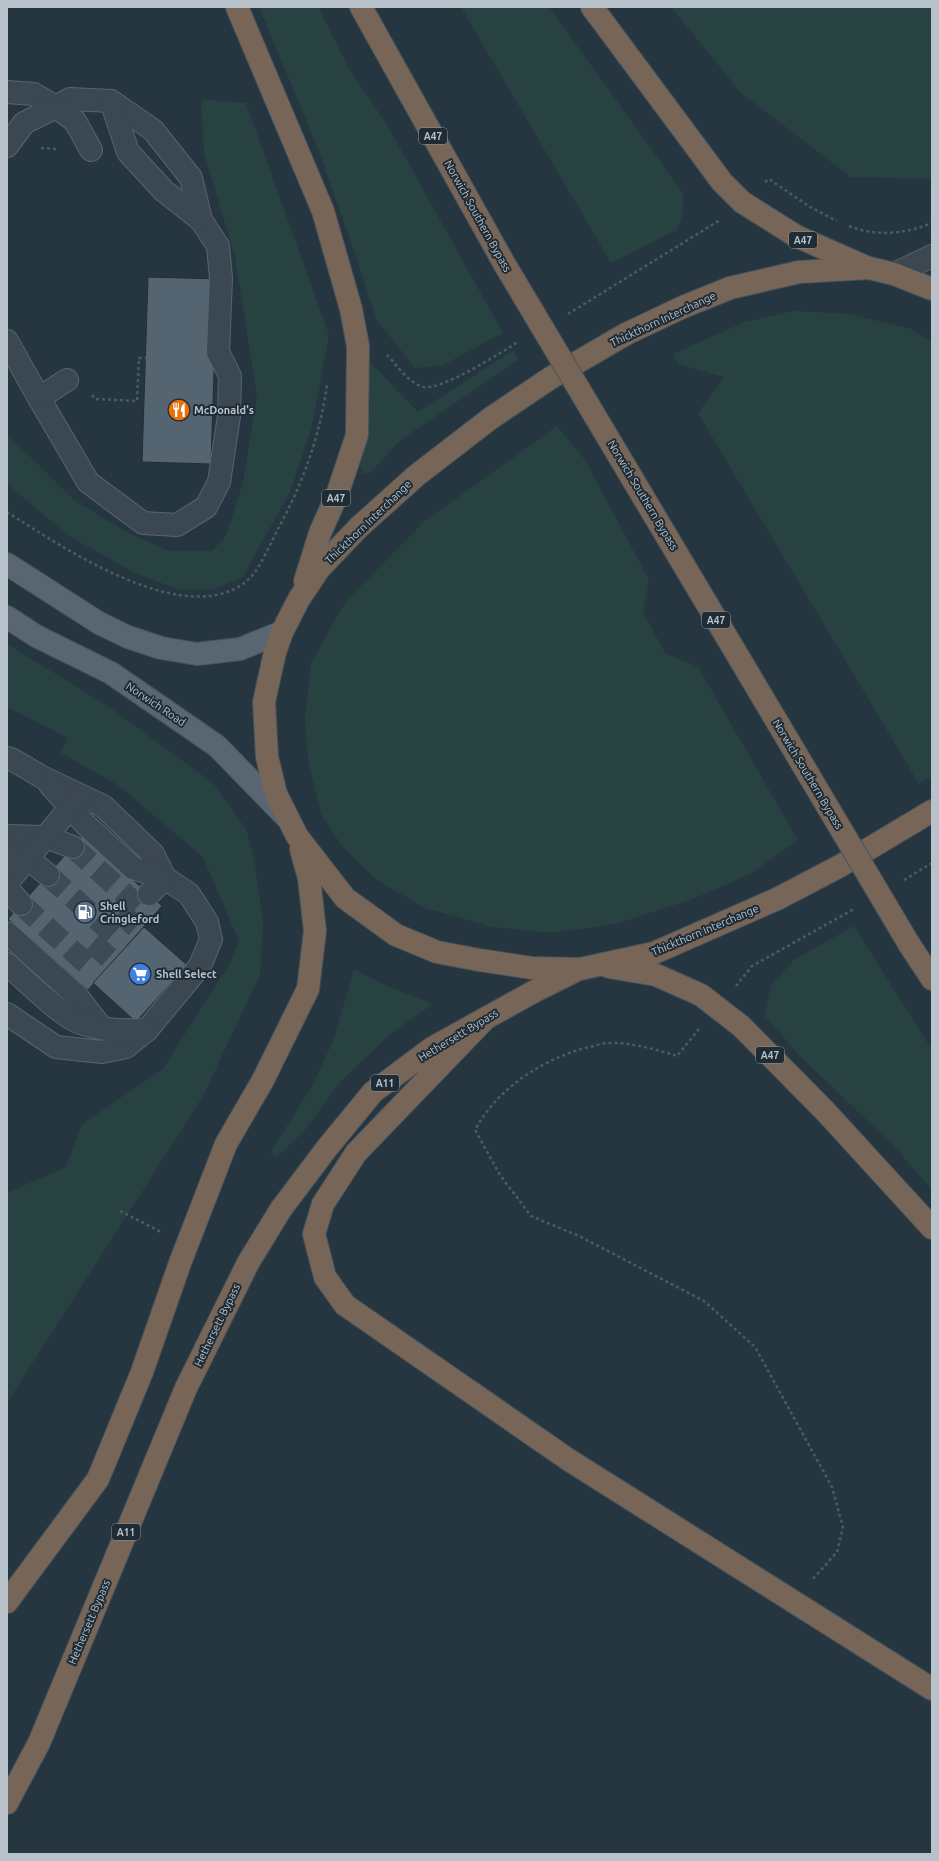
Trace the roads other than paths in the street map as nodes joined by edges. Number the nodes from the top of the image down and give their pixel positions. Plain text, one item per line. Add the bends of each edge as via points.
1 (237, 7) edge
2 (362, 7) edge
3 (592, 7) edge
4 (7, 92) edge
5 (111, 101) junction
6 (56, 107) junction
7 (7, 145) edge
8 (91, 150) road end
9 (201, 220) junction
10 (932, 256) edge
11 (869, 268) junction
12 (894, 274) junction
13 (932, 289) edge
14 (7, 341) edge
15 (67, 380) dead end
16 (39, 398) junction
17 (7, 564) edge
18 (299, 599) junction
19 (7, 617) edge
20 (282, 632) junction
21 (7, 758) edge
22 (75, 802) junction
23 (932, 811) edge
24 (292, 827) junction
25 (7, 836) edge
26 (46, 838) junction
27 (73, 847) tunnel mouth
28 (7, 850) edge
29 (28, 860) junction
30 (48, 874) tunnel mouth
31 (164, 878) junction
32 (7, 883) edge
33 (149, 894) tunnel mouth
34 (7, 933) edge
35 (7, 964) edge
36 (589, 967) junction
37 (932, 979) edge
38 (7, 1014) edge
39 (486, 1018) junction
40 (101, 1027) junction
41 (147, 1030) junction
42 (932, 1228) edge
43 (7, 1602) edge
44 (932, 1689) edge
45 (7, 1803) edge

1 - 18 highway, A47 via 323,211 351,309 358,346 357,435 337,495 320,533
2 - 37 highway, Norwich Southern Bypass / A47, bridge via 505,265
3 - 11 highway, A47 via 713,170 742,202 796,236
4 - 6 street via 34,94
5 - 6 street via 70,99
5 - 9 street via 128,152 164,191
5 - 9 street via 153,130 191,178
6 - 7 street via 24,123
6 - 8 street via 75,121
9 - 16 street via 218,246 221,278 218,352 230,376 229,416 219,482 206,507 177,525 143,523 88,482
10 - 12 street
11 - 12 highway, Thickthorn Interchange
11 - 18 highway, Thickthorn Interchange via 799,272 730,288 626,334 552,377 491,418 417,475 359,527 319,569
12 - 13 highway, Thickthorn Interchange
14 - 16 street
15 - 16 street
17 - 20 main road via 99,623 128,637 161,648 197,654 240,650
18 - 20 highway, Thickthorn Interchange
19 - 24 main road, Norwich Road via 36,636 111,673 217,746
20 - 24 highway, Thickthorn Interchange via 264,702 267,757 276,794
21 - 22 street via 42,777
22 - 26 street
22 - 31 street via 86,825 133,868
23 - 36 highway, Thickthorn Interchange via 840,866 770,903 654,953
24 - 36 highway, Thickthorn Interchange via 345,898 396,935 437,952 479,960 532,968
24 - 43 highway via 309,878 315,931 308,989 264,1080 226,1144 180,1263 142,1372 98,1479
25 - 26 street
26 - 27 street
26 - 29 street
28 - 29 street
29 - 30 street
29 - 32 street
31 - 33 street
31 - 41 street via 189,894 207,922 211,939 200,966
34 - 40 street via 76,994
35 - 40 street via 78,1022
36 - 39 highway, Hethersett Bypass / A11 via 534,991
36 - 42 highway, A47 via 656,975 701,995 719,1008 741,1026 825,1111
38 - 41 street via 56,1046 102,1052 126,1047
39 - 44 highway via 356,1153 323,1204 314,1234 325,1277 345,1305 568,1460
39 - 45 highway, Hethersett Bypass / A11 via 432,1048 373,1092 281,1209 256,1250 186,1388 39,1743
40 - 41 street via 122,1032

